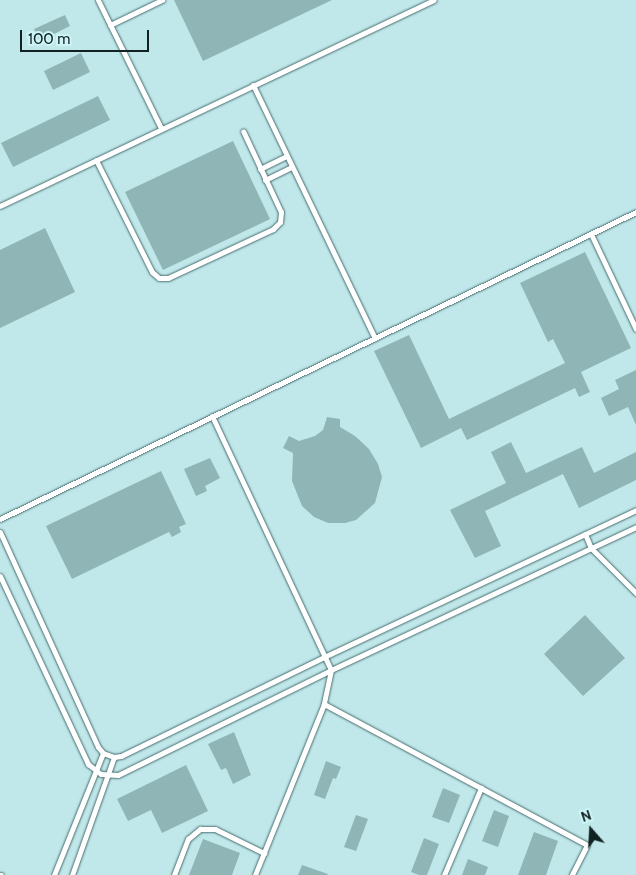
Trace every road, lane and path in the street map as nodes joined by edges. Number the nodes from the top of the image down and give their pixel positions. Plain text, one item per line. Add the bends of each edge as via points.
1 (98, 0) edge
2 (162, 0) edge
3 (433, 0) edge
4 (110, 25) junction
5 (253, 85) junction
6 (161, 128) junction
7 (242, 131) dead end
8 (287, 156) junction
9 (96, 160) junction
10 (292, 167) junction
11 (260, 169) junction
12 (265, 180) junction
13 (0, 206) edge
14 (636, 212) edge
15 (591, 234) junction
16 (636, 329) edge
17 (374, 338) junction
18 (212, 416) junction
19 (636, 510) edge
20 (0, 519) edge
21 (636, 527) edge
22 (0, 532) edge
23 (584, 534) junction
24 (591, 548) junction
25 (0, 576) edge
26 (636, 593) edge
27 (324, 657) junction
28 (331, 670) junction
29 (324, 704) junction
30 (103, 753) junction
31 (114, 757) junction
32 (95, 771) junction
33 (108, 776) junction
34 (481, 788) junction
35 (264, 853) junction
36 (54, 875) edge
37 (72, 875) edge
38 (174, 875) edge
39 (255, 875) edge
40 (444, 875) edge
41 (572, 875) edge

1 - 4 lane
2 - 4 lane
3 - 5 lane
4 - 6 lane
5 - 6 lane
5 - 8 lane
6 - 9 lane
7 - 11 lane
8 - 10 lane
8 - 11 lane
9 - 12 lane via 152,272 164,279 277,227 281,212
9 - 13 lane
10 - 12 lane
10 - 17 lane
11 - 12 lane
14 - 15 lane
15 - 16 lane
15 - 17 lane
17 - 18 lane
18 - 20 lane
18 - 27 lane
19 - 23 lane
21 - 24 lane
22 - 30 lane
23 - 24 lane
23 - 27 lane
24 - 26 lane
24 - 28 lane
25 - 32 lane via 88,764
27 - 28 lane
27 - 31 lane
28 - 29 lane
28 - 33 lane via 126,772
29 - 34 lane
29 - 35 lane
30 - 31 lane
30 - 32 lane
31 - 33 lane
32 - 33 lane
32 - 36 lane
33 - 37 lane
34 - 40 lane
34 - 41 lane via 588,845
35 - 38 lane via 215,829 200,829 188,839
35 - 39 lane

